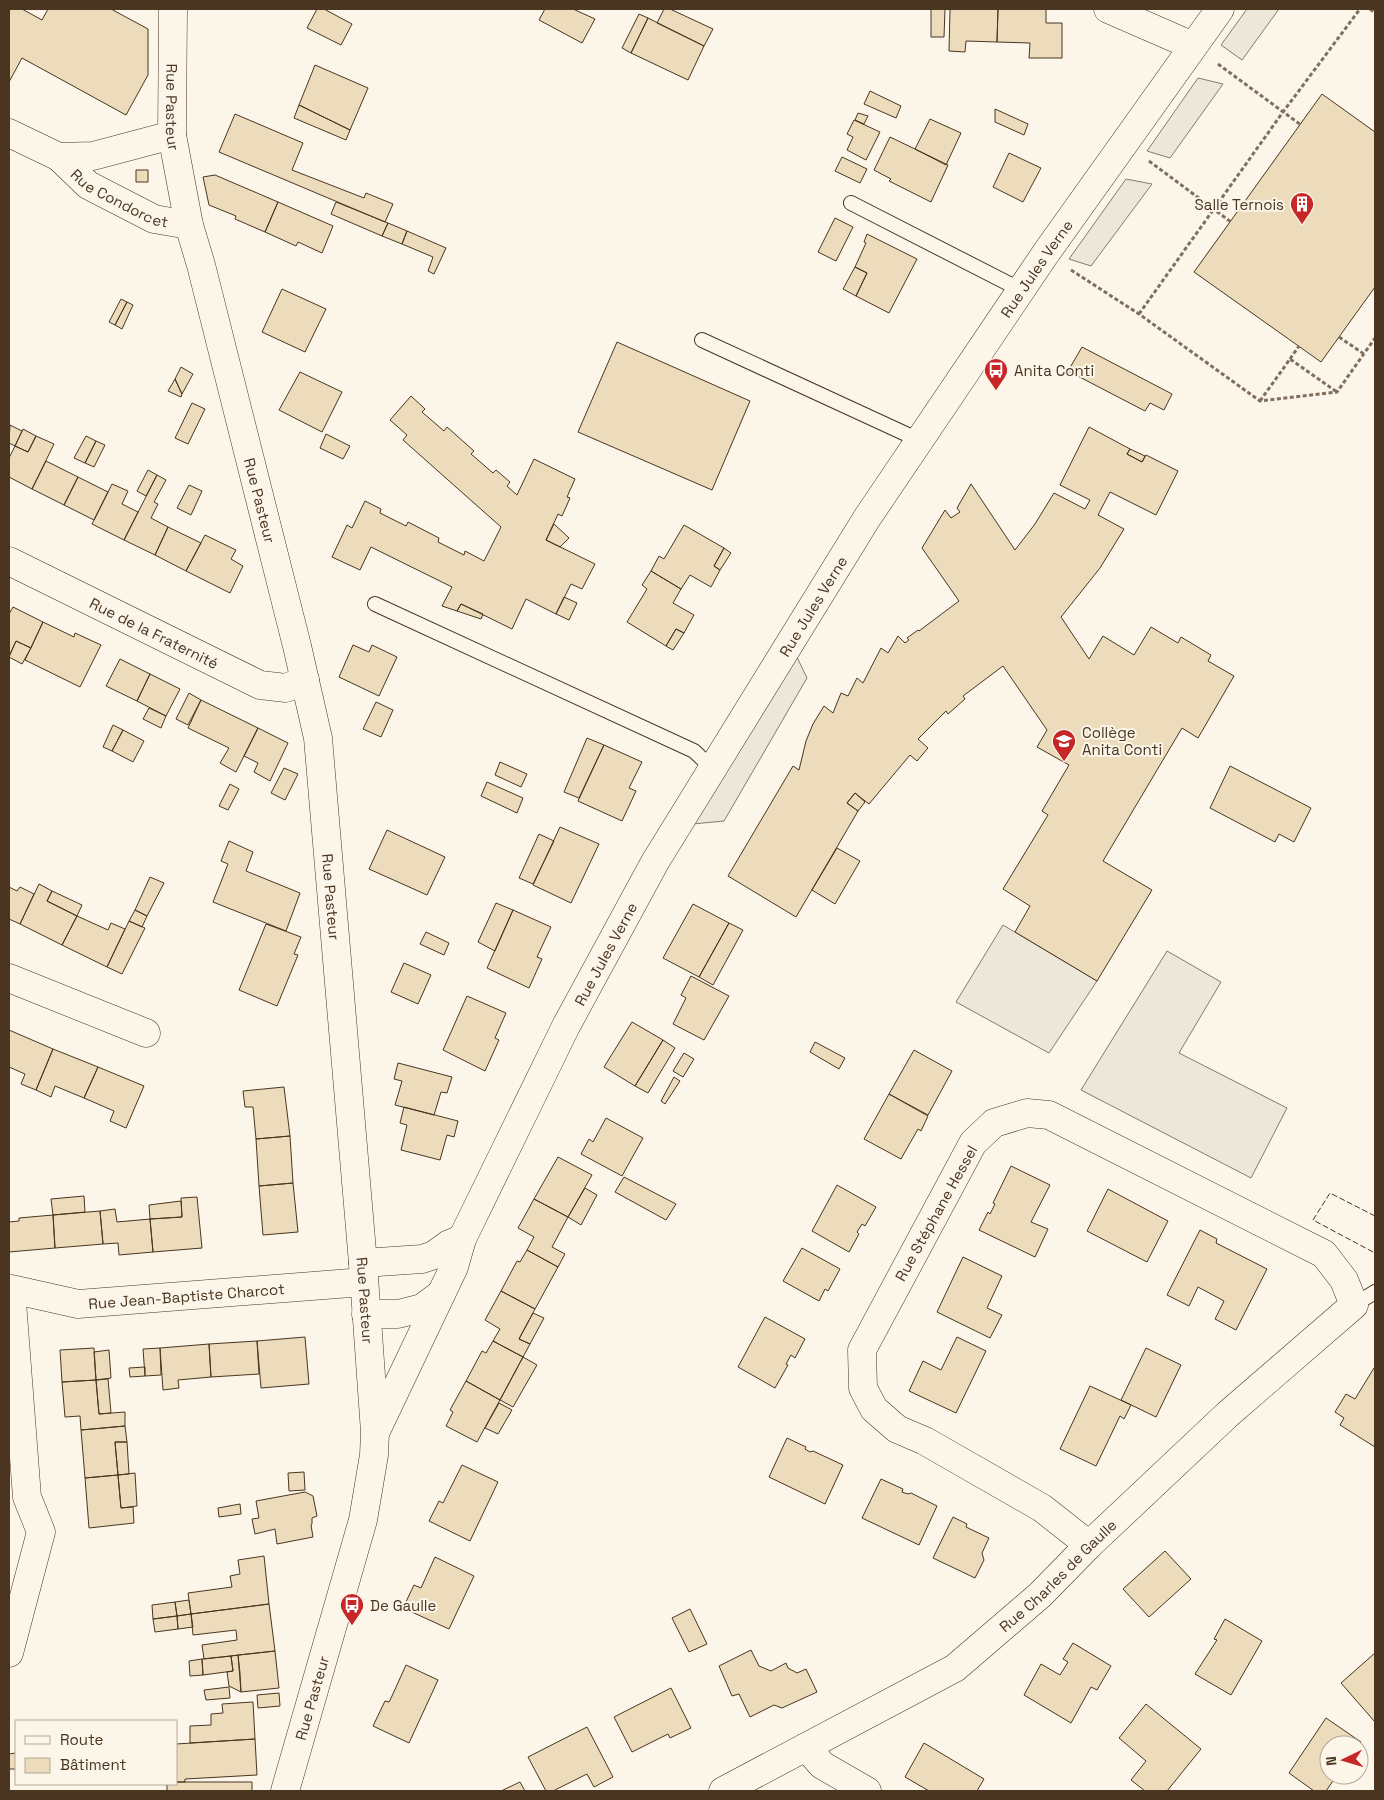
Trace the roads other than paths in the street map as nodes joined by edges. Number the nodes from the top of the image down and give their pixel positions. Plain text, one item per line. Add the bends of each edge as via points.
1 (173, 9) edge
2 (1108, 9) edge
3 (1220, 9) edge
4 (1194, 46) junction
5 (9, 132) edge
6 (172, 135) junction
7 (59, 157) junction
8 (851, 203) dead end
9 (189, 225) junction
10 (1021, 290) junction
11 (702, 340) dead end
12 (919, 440) junction
13 (9, 561) edge
14 (375, 604) dead end
15 (305, 680) junction
16 (713, 769) junction
17 (9, 978) edge
18 (146, 1033) dead end
19 (462, 1239) junction
20 (363, 1272) junction
21 (10, 1288) edge
22 (442, 1294) junction
23 (1365, 1299) edge
24 (366, 1314) junction
25 (375, 1432) junction
26 (1088, 1545) junction
27 (9, 1653) edge
28 (806, 1747) junction
29 (286, 1791) edge
30 (723, 1791) edge
31 (867, 1791) edge

1 - 6 street, Rue Pasteur
2 - 4 street
3 - 4 street, Rue Jules Verne
4 - 10 street, Rue Jules Verne
5 - 7 street, Rue Condorcet
6 - 7 street, Rue Condorcet via 93,156
6 - 9 street, Rue Pasteur
7 - 9 street, Rue Condorcet via 88,185 154,219
8 - 10 lane
9 - 15 street, Rue Pasteur
10 - 12 street, Rue Jules Verne
11 - 12 lane
12 - 16 street, Rue Jules Verne via 867,518
13 - 15 street, Rue de la Fraternité via 260,685 286,688
14 - 16 lane via 694,751
15 - 20 street, Rue Pasteur via 319,748
16 - 19 street, Rue Jules Verne via 655,862 566,1026
17 - 18 street
19 - 20 street via 434,1255
19 - 22 street, Rue Jules Verne
20 - 21 street, Rue Jean-Baptiste Charcot via 78,1304
20 - 24 street, Rue Pasteur
21 - 27 street, Rue Jean-Baptiste Charcot via 27,1497 41,1532
22 - 24 street via 422,1308 398,1314
22 - 25 street, Rue Jules Verne
23 - 26 street, Rue Charles de Gaulle via 1228,1414
23 - 26 street, Rue Stéphane Hessel via 1344,1280 1324,1254 1049,1115 1027,1113 994,1123 973,1143 862,1350 863,1388 874,1409 897,1429 926,1441 1042,1508
24 - 25 street, Rue Pasteur
25 - 29 street, Rue Pasteur via 363,1520
26 - 28 street, Rue Charles de Gaulle via 1040,1595 955,1668
28 - 30 street, Rue Charles de Gaulle
28 - 31 street via 822,1765

